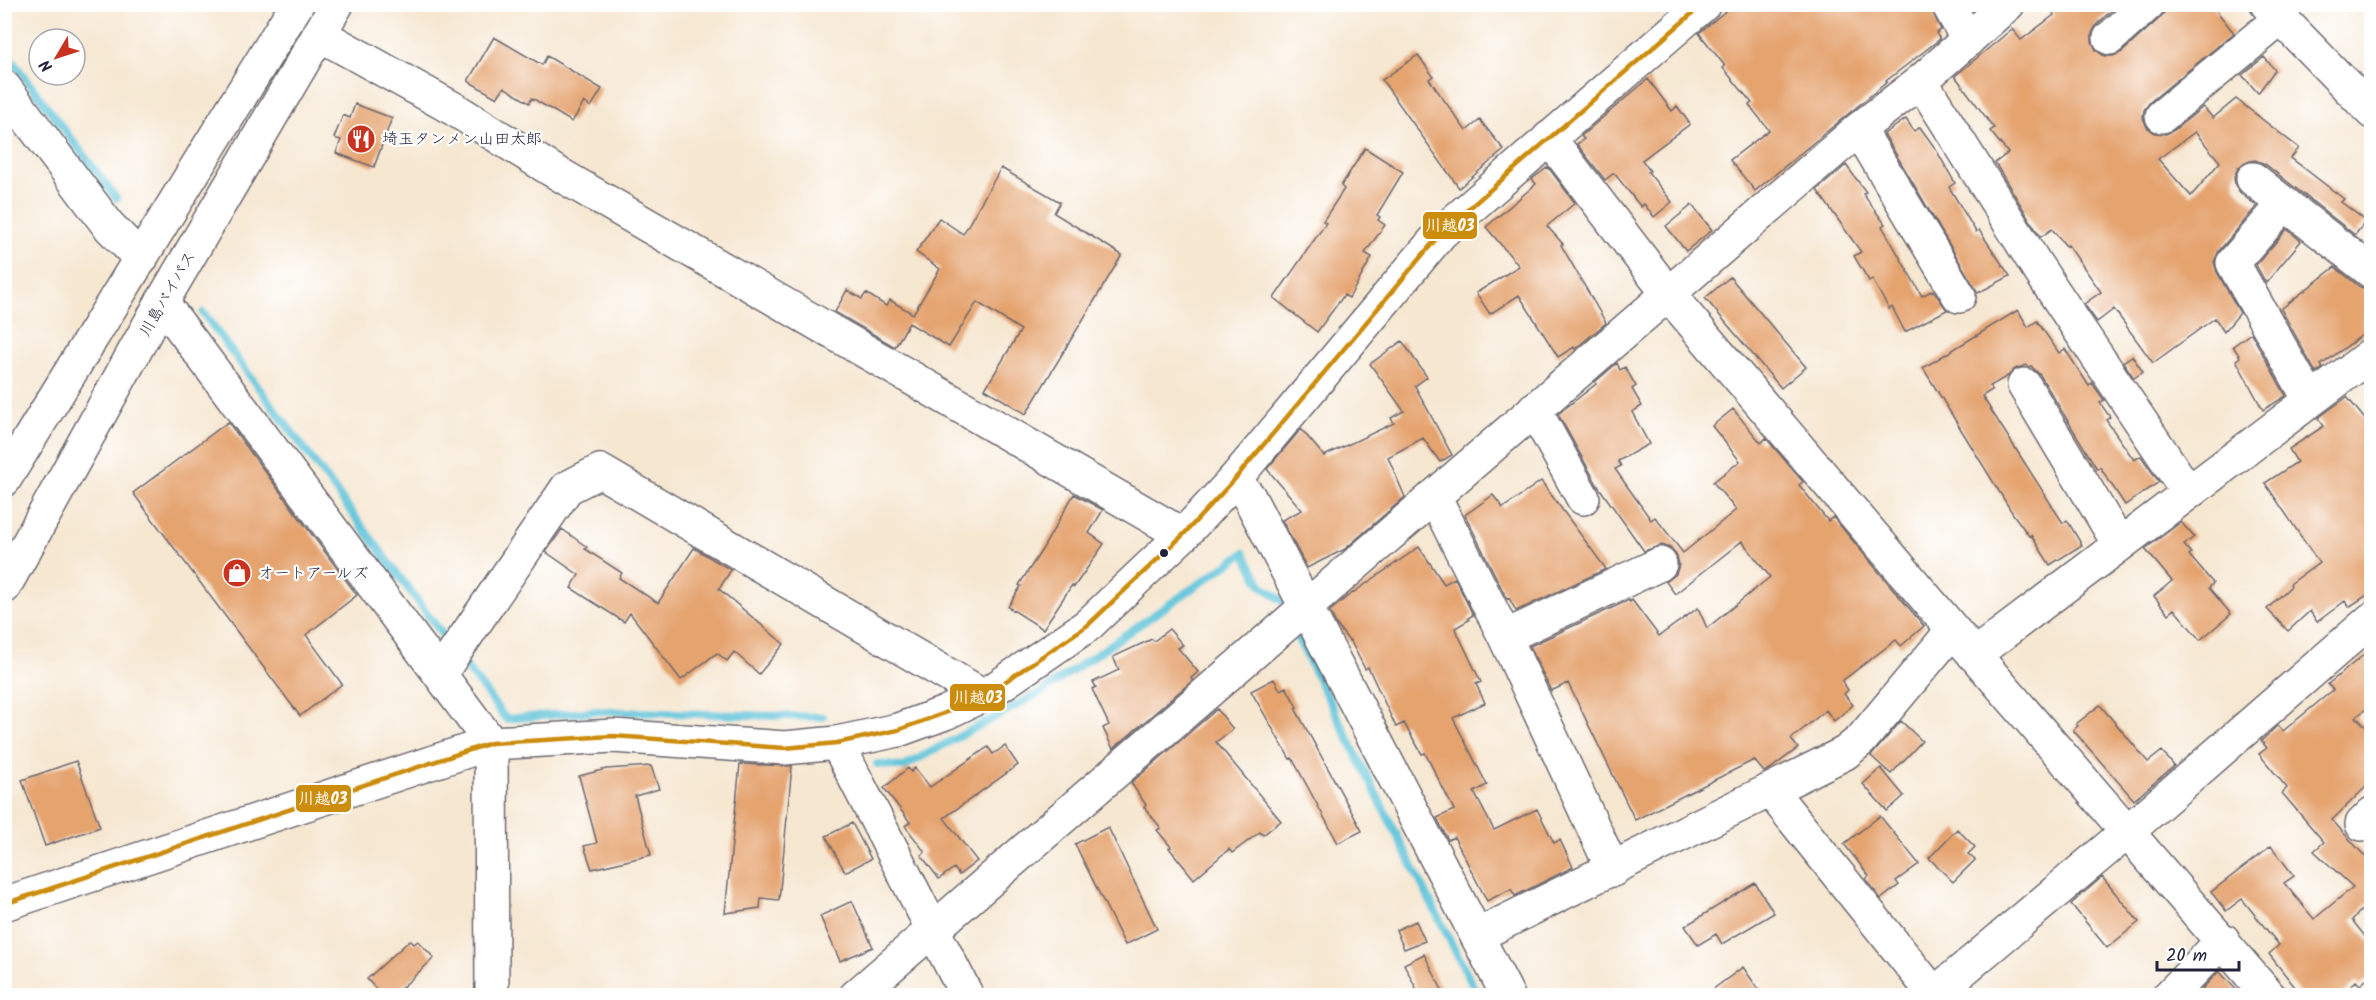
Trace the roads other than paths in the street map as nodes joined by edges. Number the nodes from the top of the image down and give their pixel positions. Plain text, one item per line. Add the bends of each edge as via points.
1 (297, 4) edge
2 (337, 4) edge
3 (1704, 4) edge
4 (1948, 4) edge
5 (2008, 4) edge
6 (2148, 4) edge
7 (2274, 11) edge
8 (319, 34) junction
9 (2110, 38) dead end
10 (1968, 40) junction
11 (1922, 81) junction
12 (4, 87) edge
13 (2372, 112) edge
14 (2163, 116) dead end
15 (1859, 129) junction
16 (1549, 138) junction
17 (2253, 179) dead end
18 (2284, 204) junction
19 (141, 259) junction
20 (2372, 272) edge
21 (1669, 295) junction
22 (1959, 296) dead end
23 (162, 302) junction
24 (2372, 354) edge
25 (2024, 385) dead end
26 (2310, 400) junction
27 (1534, 409) junction
28 (4, 480) edge
29 (1234, 480) junction
30 (2188, 492) junction
31 (1434, 496) junction
32 (1583, 498) dead end
33 (1183, 535) junction
34 (2119, 544) junction
35 (1660, 564) dead end
36 (4, 587) edge
37 (1305, 607) junction
38 (2372, 619) edge
39 (1953, 630) junction
40 (1505, 637) junction
41 (1974, 655) junction
42 (440, 674) junction
43 (982, 695) junction
44 (491, 743) junction
45 (837, 743) junction
46 (1770, 790) junction
47 (2127, 832) junction
48 (1613, 870) junction
49 (4, 904) edge
50 (933, 927) junction
51 (1478, 934) junction
52 (2223, 940) junction
53 (1933, 995) edge
54 (492, 996) edge
55 (856, 996) edge
56 (967, 996) edge
57 (1508, 996) edge
58 (2169, 996) edge
59 (2269, 996) edge

1 - 19 main road
2 - 8 main road, 川島バイパス
3 - 16 main road
4 - 10 main road
5 - 10 main road
6 - 9 main road
7 - 13 main road
7 - 14 main road
8 - 23 main road, 川島バイパス
8 - 33 main road
10 - 11 main road
11 - 15 main road
11 - 30 main road via 2036,265
12 - 19 main road via 108,225
15 - 21 main road
15 - 22 main road
16 - 21 main road
16 - 29 main road via 1441,233
17 - 18 main road
18 - 20 main road
18 - 26 main road via 2233,263
19 - 28 main road
21 - 27 main road
21 - 39 main road
23 - 36 main road, 川島バイパス
23 - 42 main road
24 - 26 main road
25 - 34 main road
26 - 30 main road
27 - 31 main road
27 - 32 main road
29 - 33 main road
29 - 37 main road via 1249,497
30 - 34 main road
31 - 37 main road
31 - 40 main road
33 - 43 main road via 1088,625
34 - 41 main road
35 - 40 main road
37 - 50 main road
37 - 51 main road
38 - 47 main road
39 - 41 main road
39 - 46 main road via 1853,747
40 - 48 main road
41 - 47 main road
42 - 43 main road via 567,488 600,471
42 - 44 main road
43 - 45 main road via 898,730
44 - 45 main road via 614,736 785,748
44 - 49 main road
44 - 54 main road
45 - 50 main road
46 - 48 main road
46 - 53 main road
47 - 52 main road
47 - 53 main road
48 - 51 main road
50 - 55 main road
50 - 56 main road
51 - 57 main road
52 - 58 main road
52 - 59 main road

